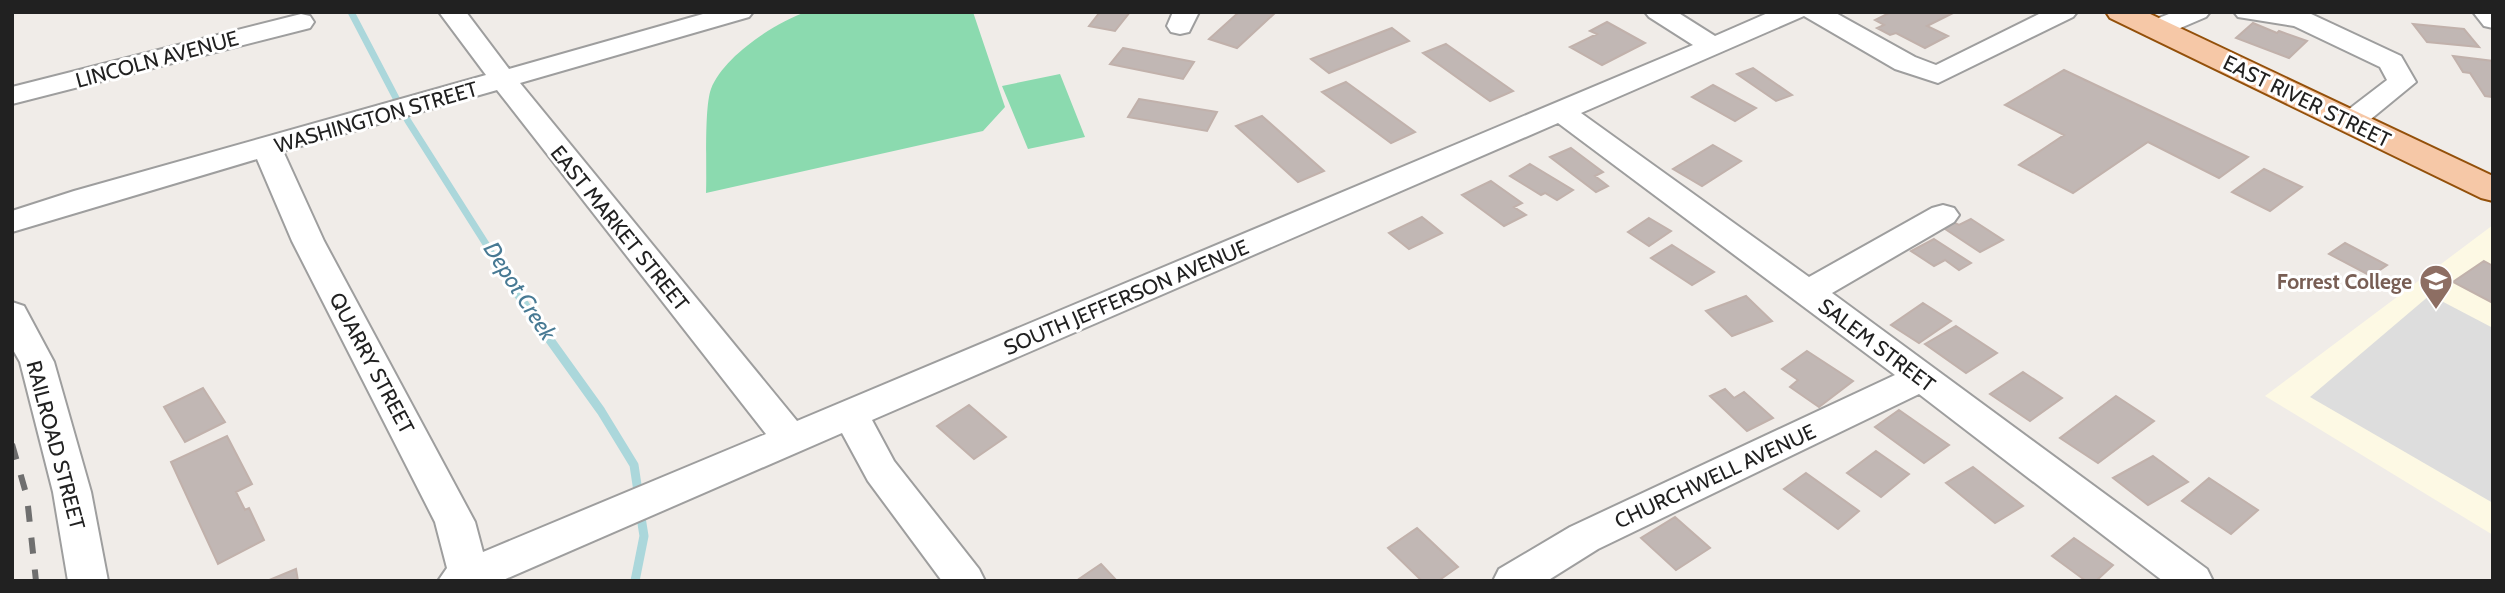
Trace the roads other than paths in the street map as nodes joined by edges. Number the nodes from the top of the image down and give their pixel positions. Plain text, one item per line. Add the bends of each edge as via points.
1 (452, 12) edge
2 (740, 12) edge
3 (1658, 12) edge
4 (1793, 12) edge
5 (1814, 12) edge
6 (2011, 12) edge
7 (2064, 12) edge
8 (2121, 12) edge
9 (2197, 12) edge
10 (2247, 12) edge
11 (2486, 12) edge
12 (2493, 20) edge
13 (301, 22) dead end
14 (2038, 25) junction
15 (2155, 29) junction
16 (1713, 46) junction
17 (506, 81) junction
18 (12, 96) edge
19 (398, 110) joint
20 (1560, 111) junction
21 (2350, 122) junction
22 (267, 147) junction
23 (2493, 190) edge
24 (1943, 215) dead end
25 (12, 222) edge
26 (1808, 292) junction
27 (12, 314) edge
28 (1921, 379) junction
29 (851, 415) junction
30 (792, 440) junction
31 (466, 579) edge
32 (88, 581) edge
33 (965, 581) edge
34 (1513, 581) edge
35 (2193, 581) edge

1 - 17 street, EAST MARKET STREET
2 - 17 street, WASHINGTON STREET
3 - 16 street
4 - 16 street, SOUTH JEFFERSON AVENUE
5 - 14 street via 1905,63 1938,75
6 - 14 street
7 - 14 street
8 - 15 main road, EAST RIVER STREET
9 - 15 street
10 - 21 street via 2300,19 2391,62 2402,82
11 - 12 street
13 - 18 street, LINCOLN AVENUE via 217,32
15 - 21 main road, EAST RIVER STREET
16 - 20 street, SOUTH JEFFERSON AVENUE
17 - 19 street, WASHINGTON STREET
17 - 30 street, EAST MARKET STREET
19 - 22 street, WASHINGTON STREET
20 - 26 street, SALEM STREET
20 - 29 street, SOUTH JEFFERSON AVENUE
21 - 23 main road, EAST RIVER STREET
22 - 25 street, WASHINGTON STREET
22 - 31 street, QUARRY STREET via 308,241 455,522
24 - 26 street
26 - 28 street, SALEM STREET
27 - 32 street, RAILROAD STREET via 37,362 72,492
28 - 34 street, CHURCHWELL AVENUE via 1584,538
28 - 35 street, SALEM STREET
29 - 30 street, SOUTH JEFFERSON AVENUE
29 - 33 street via 881,471
30 - 31 street, SOUTH JEFFERSON AVENUE

